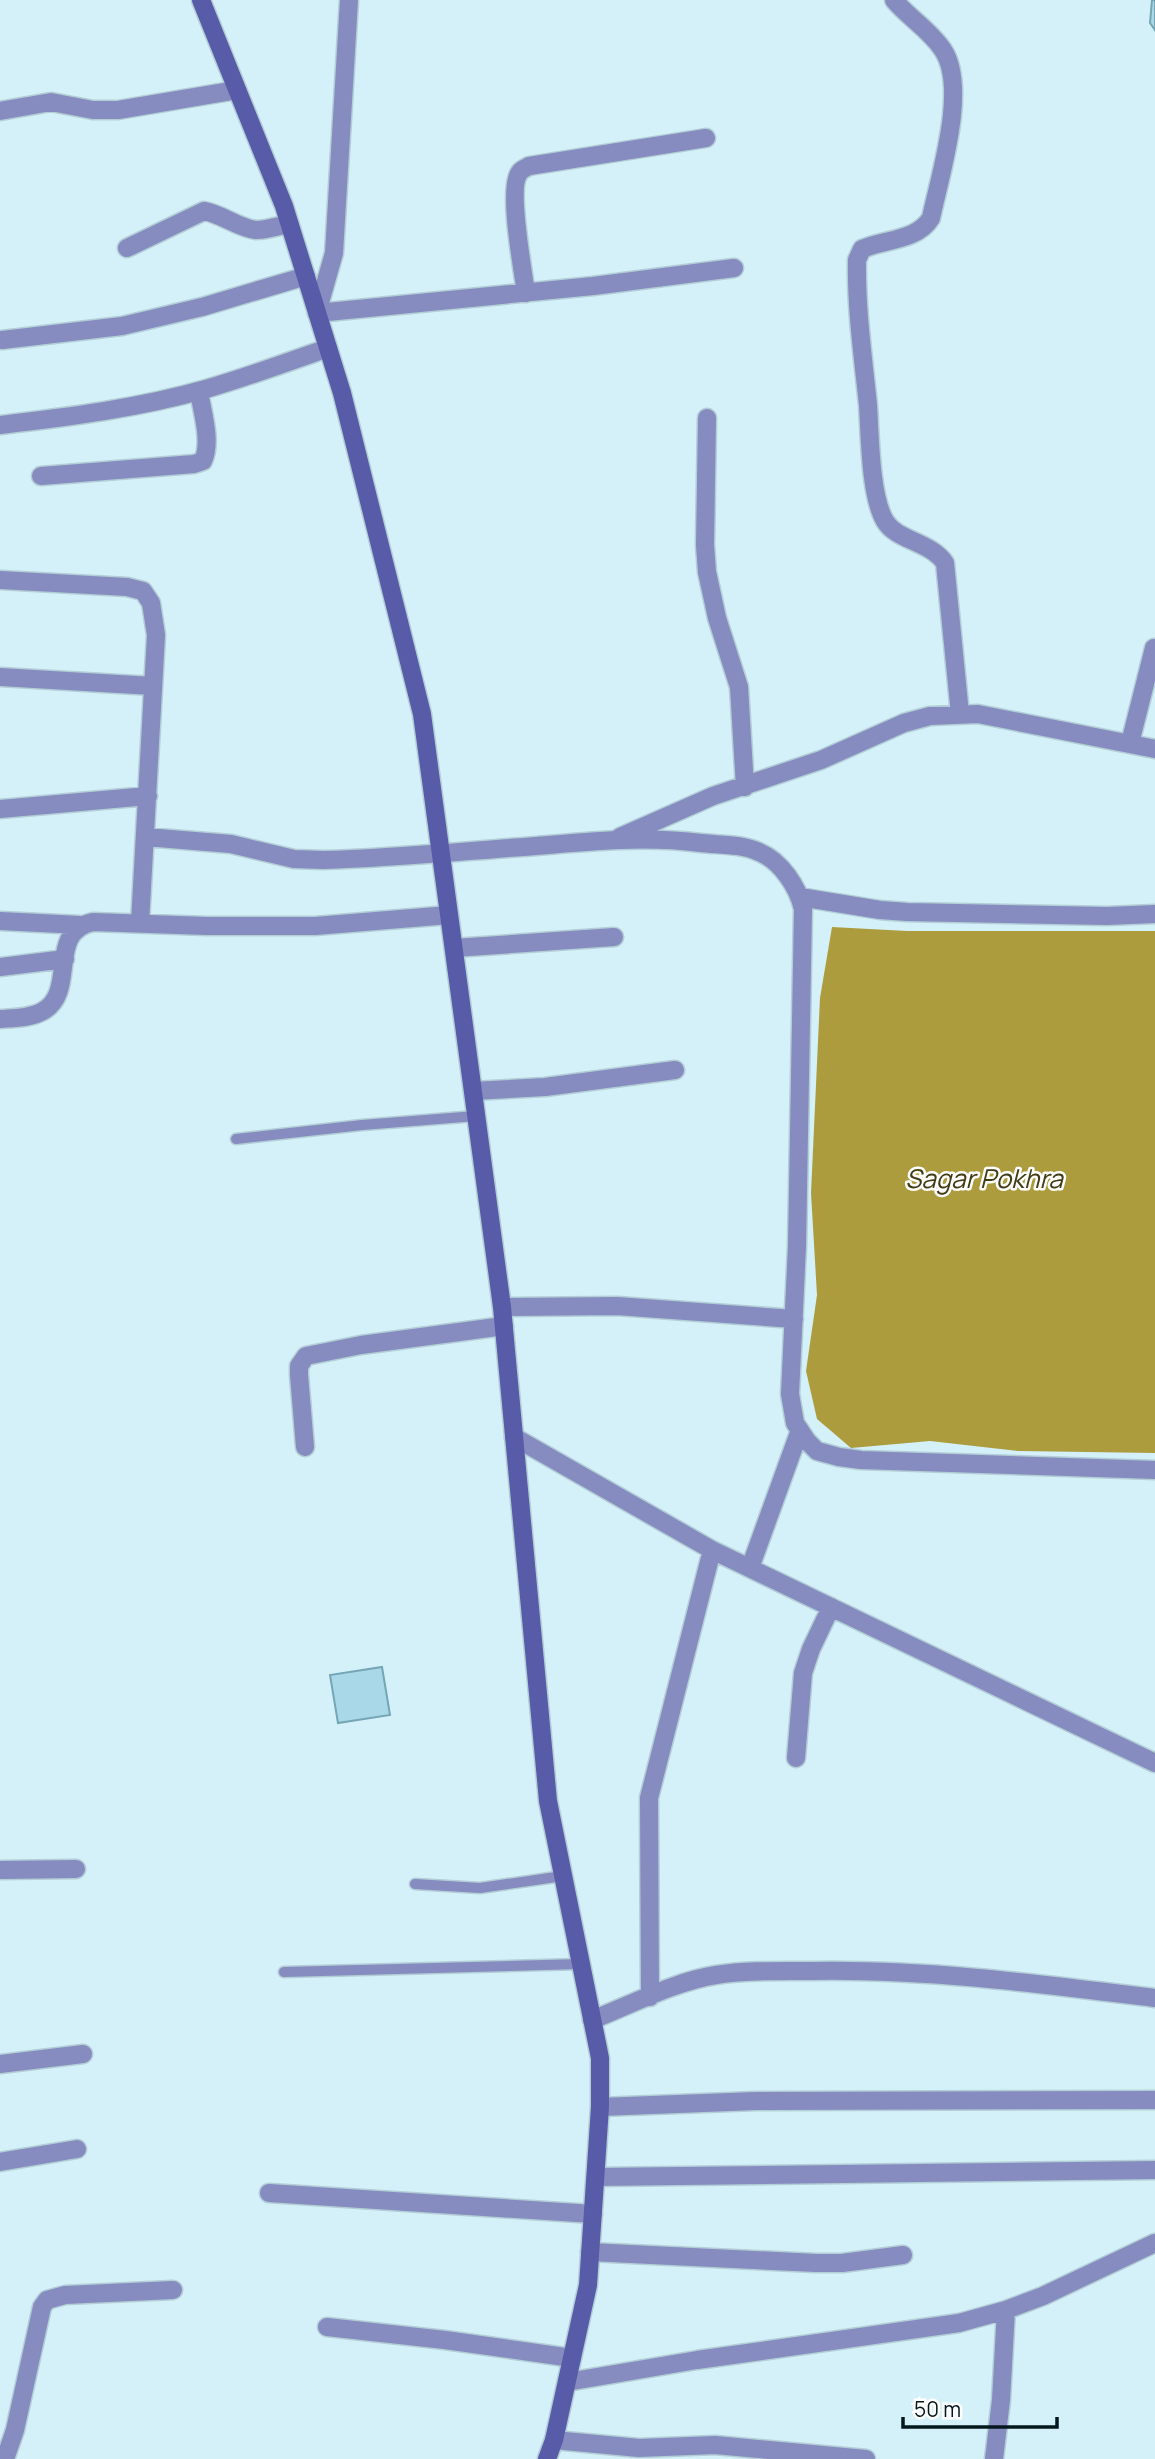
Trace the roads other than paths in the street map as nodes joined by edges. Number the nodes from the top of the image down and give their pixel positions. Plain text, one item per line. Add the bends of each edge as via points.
1 (201, 0) edge
2 (349, 0) edge
3 (894, 0) edge
4 (237, 90) junction
5 (0, 111) edge
6 (706, 138) dead end
7 (289, 224) junction
8 (127, 248) dead end
9 (734, 268) dead end
10 (306, 276) junction
11 (526, 293) junction
12 (317, 313) junction
13 (2, 340) dead end
14 (328, 348) junction
15 (199, 391) junction
16 (707, 418) dead end
17 (0, 425) edge
18 (41, 476) dead end
19 (0, 580) edge
20 (1154, 648) edge
21 (0, 677) edge
22 (153, 686) junction
23 (960, 714) junction
24 (1130, 743) junction
25 (1155, 749) edge
26 (744, 787) junction
27 (148, 796) junction
28 (0, 809) edge
29 (146, 837) junction
30 (613, 840) junction
31 (441, 853) junction
32 (800, 897) junction
33 (449, 915) junction
34 (1155, 915) edge
35 (0, 921) edge
36 (140, 923) junction
37 (80, 925) junction
38 (614, 937) dead end
39 (454, 948) junction
40 (65, 959) junction
41 (0, 967) edge
42 (0, 1019) edge
43 (675, 1070) dead end
44 (473, 1091) junction
45 (476, 1116) junction
46 (236, 1139) dead end
47 (502, 1307) junction
48 (794, 1319) junction
49 (504, 1326) junction
50 (800, 1430) junction
51 (514, 1437) junction
52 (304, 1447) dead end
53 (1155, 1470) edge
54 (712, 1550) junction
55 (750, 1568) junction
56 (831, 1607) junction
57 (796, 1758) dead end
58 (1155, 1763) edge
59 (76, 1869) dead end
60 (0, 1870) edge
61 (563, 1876) junction
62 (415, 1884) dead end
63 (581, 1965) junction
64 (284, 1972) dead end
65 (650, 1997) junction
66 (1155, 1998) edge
67 (592, 2020) junction
68 (83, 2054) dead end
69 (0, 2064) edge
70 (1155, 2100) edge
71 (600, 2107) junction
72 (77, 2149) dead end
73 (0, 2162) edge
74 (1155, 2170) edge
75 (596, 2177) junction
76 (269, 2193) dead end
77 (593, 2214) junction
78 (1155, 2243) edge
79 (590, 2252) junction
80 (903, 2255) dead end
81 (173, 2290) dead end
82 (1006, 2310) junction
83 (327, 2327) dead end
84 (572, 2358) junction
85 (567, 2382) junction
86 (554, 2440) junction
87 (5, 2459) edge
88 (547, 2459) edge
89 (866, 2459) edge
90 (993, 2459) edge

1 - 4 street
2 - 12 street via 334,253
3 - 23 street via 943,50 954,89 953,115 925,228 862,249 857,260 870,429 877,501 885,522 938,552 945,563
4 - 5 street via 118,110 51,102
4 - 7 street
6 - 11 street via 529,166 519,172 515,205
7 - 8 street via 256,230 204,211
7 - 10 street
9 - 11 street
10 - 12 street
10 - 13 street via 122,326
11 - 12 street
12 - 14 street
14 - 15 street
14 - 31 street via 422,714
15 - 17 street via 69,417
15 - 18 street via 207,453 203,461
16 - 26 street via 707,572 740,687
19 - 22 street via 143,591 155,618
20 - 24 street
21 - 22 street
22 - 27 street
23 - 24 street
23 - 26 street via 904,723 821,760
24 - 25 street
26 - 30 street
27 - 28 street
27 - 29 street
29 - 31 street via 230,844 294,859
29 - 36 street
30 - 31 street
30 - 32 street via 672,839 746,848 776,864
31 - 33 street
32 - 34 street via 880,911
32 - 48 street via 804,962
33 - 36 street via 315,926
33 - 39 street
35 - 37 street
36 - 37 street
37 - 40 street via 71,934
38 - 39 street
39 - 44 street
40 - 41 street
40 - 42 street via 58,995 51,1006 41,1013
43 - 44 street
44 - 45 street
45 - 46 lane
45 - 47 street
47 - 48 street via 626,1307
47 - 49 street
48 - 50 street via 790,1394
49 - 51 street
49 - 52 street via 306,1356 299,1366
50 - 53 street via 817,1451 839,1457
50 - 55 street
51 - 54 street
51 - 61 street via 548,1801
54 - 55 street
54 - 65 street via 649,1798
55 - 56 street
56 - 57 street via 803,1673
56 - 58 street
59 - 60 street
61 - 62 lane via 480,1888
61 - 63 street
63 - 64 lane
63 - 67 street
65 - 66 street via 716,1975 871,1970 1009,1980
65 - 67 street
67 - 71 street via 600,2058
68 - 69 street
70 - 71 street via 770,2101
71 - 75 street
72 - 73 street
74 - 75 street
75 - 77 street
76 - 77 street
77 - 79 street
78 - 82 street
79 - 80 street via 816,2263
79 - 84 street via 588,2285
81 - 87 street via 65,2295 47,2300 41,2307
82 - 85 street via 959,2323
82 - 90 street
83 - 84 street
84 - 85 street
85 - 86 street
86 - 88 street
86 - 89 street via 639,2448 715,2445

